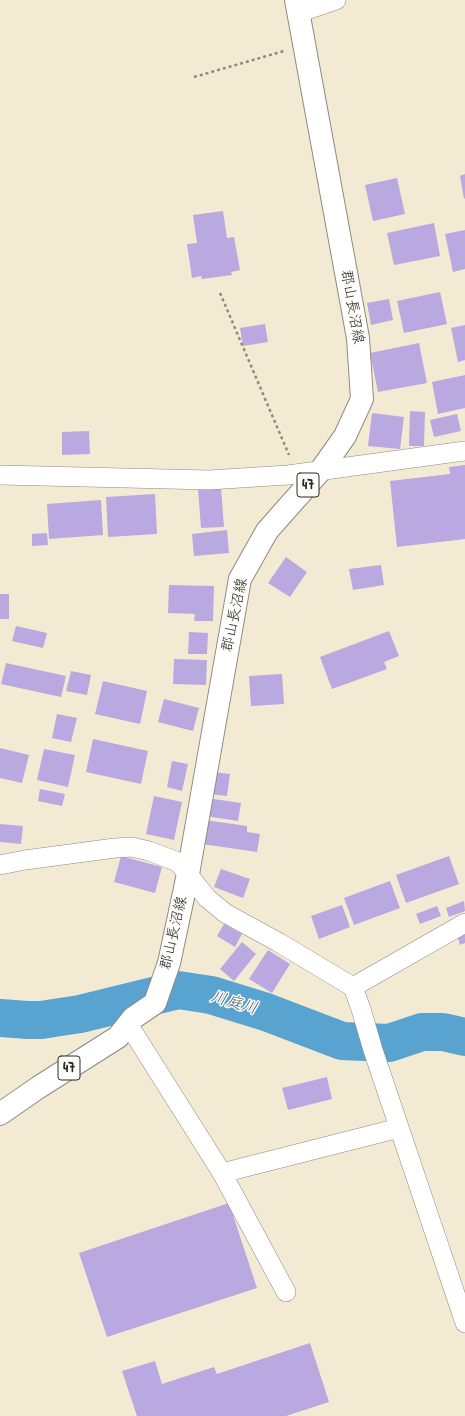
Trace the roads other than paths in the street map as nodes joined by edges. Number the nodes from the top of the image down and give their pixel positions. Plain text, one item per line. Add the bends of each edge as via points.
1 (336, 0) edge
2 (297, 6) edge
3 (465, 451) edge
4 (321, 470) junction
5 (0, 475) edge
6 (0, 865) edge
7 (188, 874) junction
8 (465, 923) edge
9 (353, 988) junction
10 (131, 1021) junction
11 (0, 1114) edge
12 (399, 1128) junction
13 (222, 1173) junction
14 (286, 1292) dead end
15 (465, 1323) edge

1 - 2 street
2 - 4 main road, 郡山長沼線 / 47 via 358,338 362,399 345,436
3 - 4 street
4 - 5 street via 209,480
4 - 7 main road, 郡山長沼線 / 47 via 267,530 240,579
6 - 7 street via 132,847 178,862
7 - 9 street via 207,898 225,913
7 - 10 main road, 郡山長沼線 / 47 via 169,963 155,1003
8 - 9 street
9 - 12 street
10 - 11 main road, 郡山長沼線 / 47 via 118,1037
10 - 13 street
12 - 13 street
12 - 15 street
13 - 14 street

